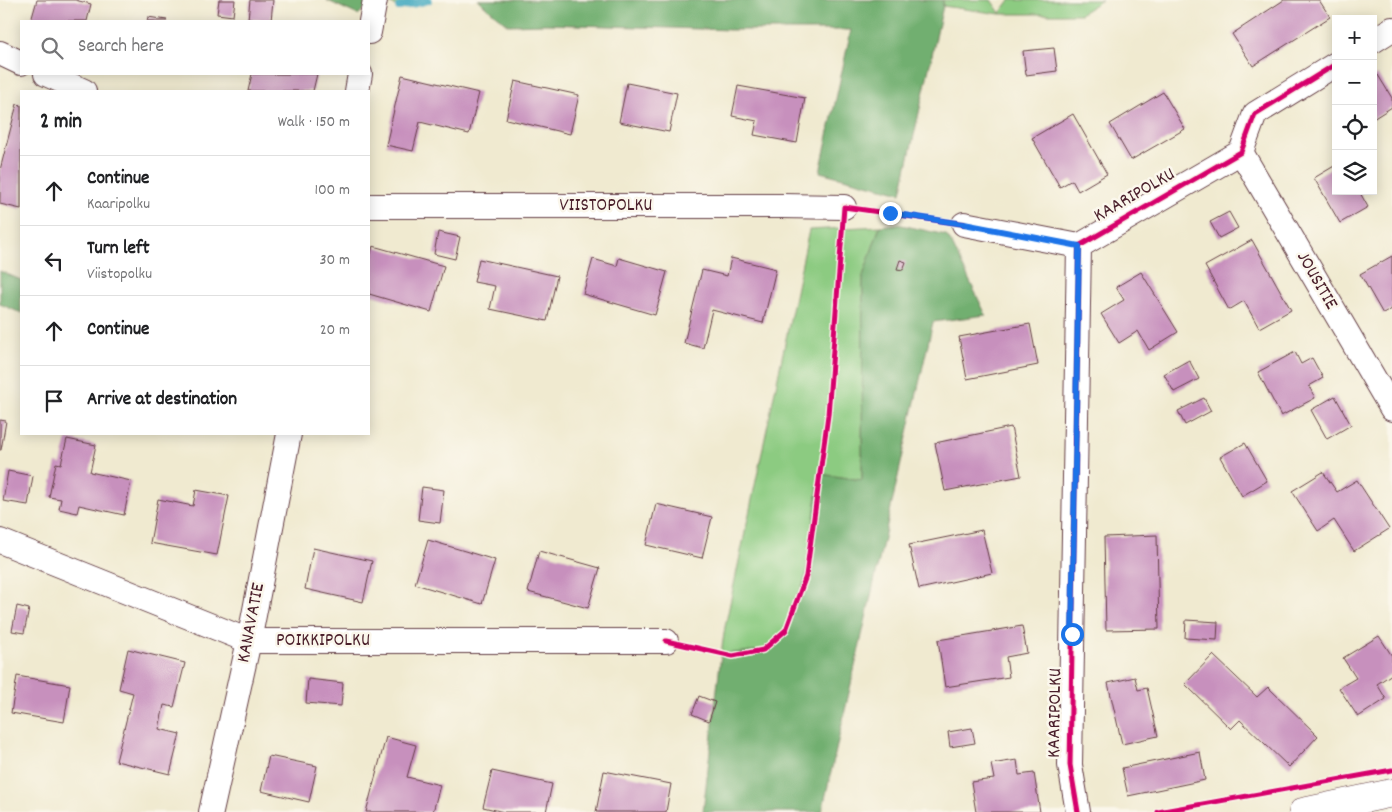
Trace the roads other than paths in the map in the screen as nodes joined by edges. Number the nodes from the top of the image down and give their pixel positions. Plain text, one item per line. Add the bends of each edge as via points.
1 (376, 0) edge
2 (370, 27) edge
3 (1392, 29) edge
4 (1377, 38) edge
5 (0, 53) edge
6 (20, 63) edge
7 (1332, 66) edge
8 (48, 75) edge
9 (360, 75) edge
10 (82, 90) edge
11 (356, 90) edge
12 (1241, 152) junction
13 (370, 206) edge
14 (844, 207) dead end
15 (964, 224) dead end
16 (1079, 246) junction
17 (1392, 409) edge
18 (289, 435) edge
19 (0, 541) edge
20 (249, 641) junction
21 (666, 641) dead end
22 (1392, 793) edge
23 (211, 812) edge
24 (1078, 812) edge
25 (1303, 812) edge

1 - 2 street
3 - 4 street
5 - 6 street
7 - 12 street via 1255,114
8 - 10 street
9 - 11 street
12 - 16 street, KAARIPOLKU
12 - 17 street, JOUSITIE
13 - 14 street, VIISTOPOLKU
15 - 16 street
16 - 24 street, KAARIPOLKU via 1070,765
18 - 20 street, KANAVATIE
19 - 20 street, POIKKIPOLKU
20 - 21 street, POIKKIPOLKU
20 - 23 street, KANAVATIE
22 - 25 street

